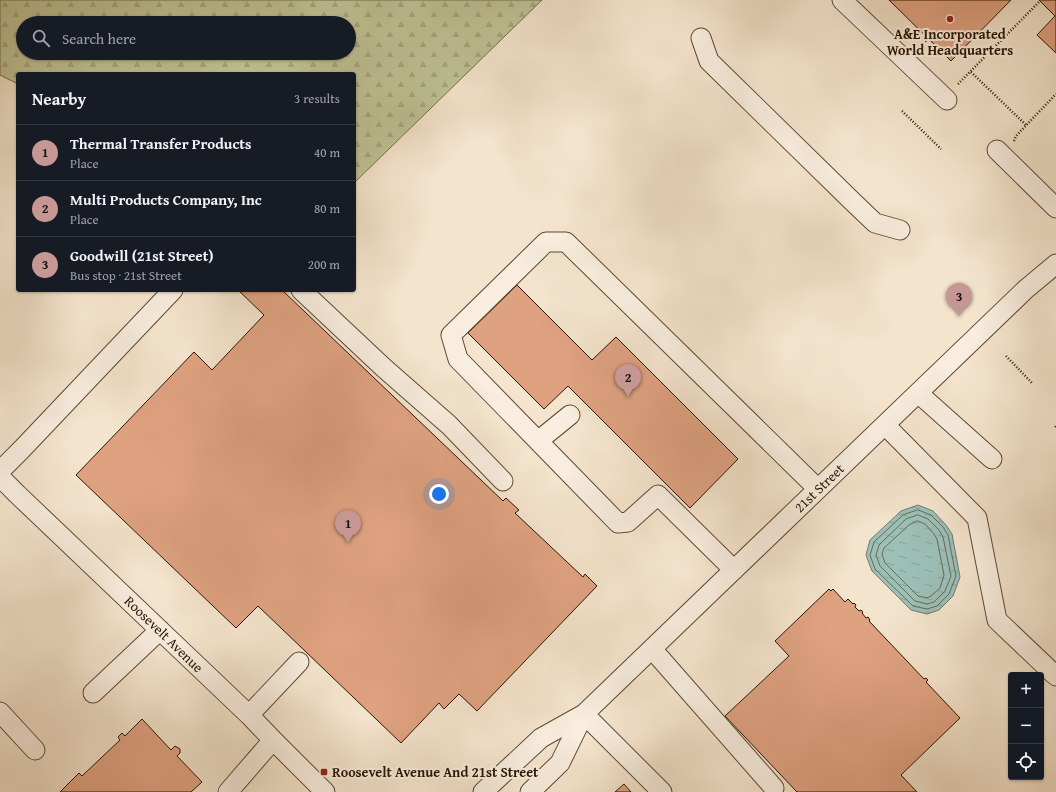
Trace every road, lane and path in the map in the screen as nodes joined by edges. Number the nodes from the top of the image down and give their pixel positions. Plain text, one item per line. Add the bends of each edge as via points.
1 (1040, 1) edge
2 (850, 3) edge
3 (701, 38) dead end
4 (928, 38) dead end
5 (914, 47) dead end
6 (971, 72) junction
7 (950, 93) joint
8 (1056, 94) edge
9 (902, 111) dead end
10 (1026, 125) junction
11 (1016, 146) dead end
12 (941, 149) dead end
13 (997, 150) dead end
14 (1056, 208) edge
15 (900, 230) dead end
16 (1056, 264) edge
17 (171, 292) edge
18 (303, 292) edge
19 (1006, 356) dead end
20 (1033, 384) dead end
21 (918, 393) junction
22 (570, 415) dead end
23 (885, 425) junction
24 (538, 441) junction
25 (992, 459) dead end
26 (0, 471) edge
27 (0, 477) edge
28 (502, 481) dead end
29 (818, 489) junction
30 (734, 570) junction
31 (160, 630) junction
32 (652, 649) junction
33 (298, 662) dead end
34 (1056, 676) edge
35 (93, 693) dead end
36 (0, 712) edge
37 (584, 714) junction
38 (249, 715) junction
39 (273, 740) junction
40 (34, 750) dead end
41 (774, 788) dead end
42 (228, 792) edge
43 (325, 792) edge
44 (483, 792) edge
45 (530, 792) edge
46 (662, 792) edge

1 - 6 path
2 - 7 street
3 - 15 street via 709,61 852,201 875,223
4 - 5 path via 917,50
6 - 7 path
6 - 10 path
8 - 10 path
9 - 12 path
10 - 11 path via 1016,136
13 - 14 street
16 - 21 street, 21st Street via 1026,289
17 - 26 street
18 - 28 street via 384,368 450,425
19 - 20 path
21 - 23 street, 21st Street
21 - 25 street
22 - 24 street
23 - 29 street, 21st Street
23 - 34 street via 977,518 997,620
24 - 29 street via 458,360 451,335 546,242 566,242
24 - 30 street via 618,523 628,522 658,495
27 - 31 street, Roosevelt Avenue
29 - 30 street, 21st Street
30 - 32 street, 21st Street
31 - 35 street
31 - 38 street, Roosevelt Avenue
32 - 37 street, 21st Street
32 - 41 street
33 - 38 street
36 - 40 street
37 - 44 street, 21st Street via 541,738
37 - 45 street, 21st Street via 560,763
37 - 46 street
38 - 39 street, Roosevelt Avenue
39 - 42 street
39 - 43 street, Roosevelt Avenue

